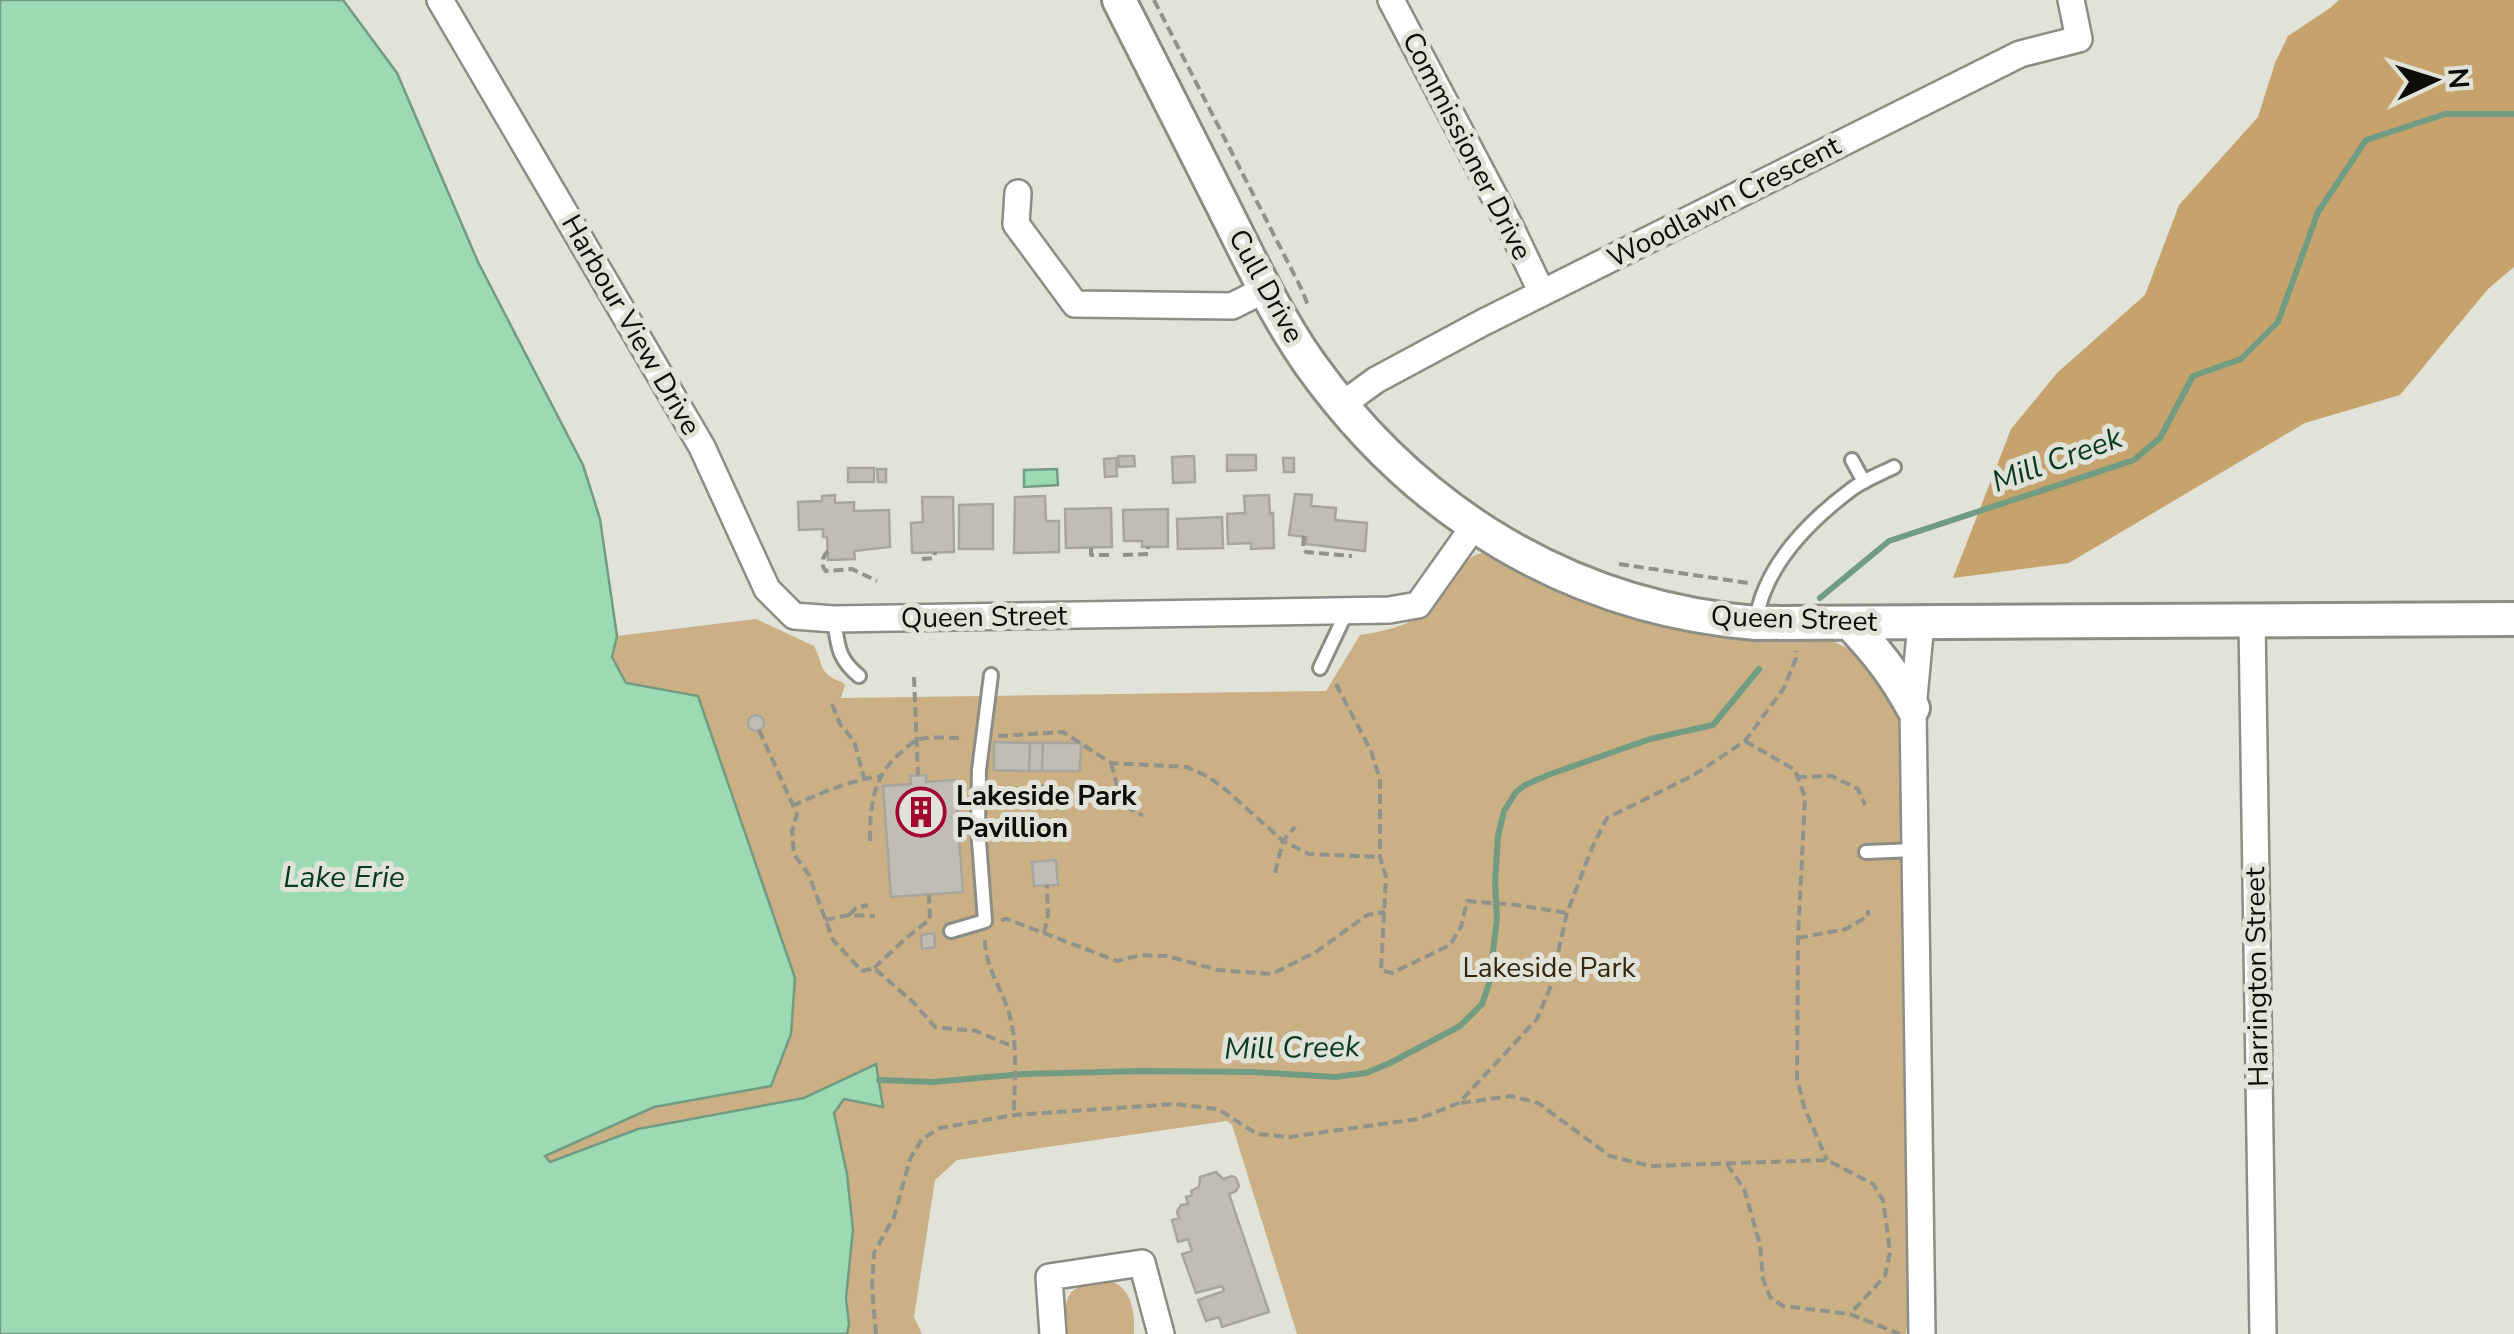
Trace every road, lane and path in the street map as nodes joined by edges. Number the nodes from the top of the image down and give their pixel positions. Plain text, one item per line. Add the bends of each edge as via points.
1 (440, 0) edge
2 (1119, 0) edge
3 (1154, 0) edge
4 (1391, 0) edge
5 (2070, 0) edge
6 (1018, 193) dead end
7 (1264, 290) junction
8 (1542, 293) junction
9 (1310, 314) dead end
10 (1343, 404) junction
11 (1852, 460) dead end
12 (1894, 467) dead end
13 (1864, 482) junction
14 (1474, 526) junction
15 (1304, 536) dead end
16 (1148, 547) dead end
17 (1091, 548) dead end
18 (828, 552) dead end
19 (936, 552) dead end
20 (1114, 554) dead end
21 (1123, 555) dead end
22 (1352, 556) dead end
23 (922, 559) dead end
24 (1611, 563) dead end
25 (877, 581) dead end
26 (1752, 584) dead end
27 (1347, 611) junction
28 (834, 619) junction
29 (2514, 619) edge
30 (2252, 621) junction
31 (1756, 623) junction
32 (1850, 623) junction
33 (1921, 623) junction
34 (1796, 641) dead end
35 (1320, 668) dead end
36 (991, 675) dead end
37 (859, 676) dead end
38 (914, 677) dead end
39 (1336, 684) dead end
40 (832, 704) dead end
41 (1914, 708) junction
42 (759, 730) dead end
43 (982, 737) junction
44 (916, 740) junction
45 (1746, 740) junction
46 (1111, 763) junction
47 (918, 775) dead end
48 (882, 776) junction
49 (1797, 777) junction
50 (864, 778) junction
51 (1035, 782) dead end
52 (1065, 802) dead end
53 (792, 806) junction
54 (1865, 806) dead end
55 (1143, 815) dead end
56 (1294, 827) dead end
57 (870, 841) dead end
58 (1282, 841) junction
59 (1916, 850) junction
60 (1866, 852) dead end
61 (1380, 856) junction
62 (1276, 873) dead end
63 (1046, 886) dead end
64 (929, 894) dead end
65 (868, 905) dead end
66 (1868, 910) dead end
67 (1385, 912) junction
68 (1567, 913) junction
69 (850, 915) junction
70 (875, 916) dead end
71 (825, 920) junction
72 (985, 922) junction
73 (952, 931) dead end
74 (1044, 933) junction
75 (1798, 938) junction
76 (874, 968) junction
77 (1014, 1046) junction
78 (1459, 1104) junction
79 (1014, 1114) junction
80 (1827, 1160) junction
81 (1727, 1164) junction
82 (1850, 1314) junction
83 (876, 1334) edge
84 (1053, 1334) edge
85 (1161, 1334) edge
86 (1900, 1334) edge
87 (1922, 1334) edge
88 (2263, 1334) edge

1 - 28 street, Harbour View Drive via 702,447 767,589 794,616
2 - 7 street, Cull Drive
3 - 9 path
4 - 8 street, Commissioner Drive
5 - 8 street, Woodlawn Crescent via 2079,38 2020,54
6 - 7 street via 1016,224 1075,304 1232,306
7 - 10 street, Cull Drive
8 - 10 street, Woodlawn Crescent
10 - 14 street, Cull Drive via 1411,478
11 - 13 lane
12 - 13 lane
13 - 31 lane via 1802,532 1776,568
14 - 27 street, Queen Street via 1418,605
14 - 31 street, Queen Street via 1613,595
15 - 22 path via 1306,552
16 - 21 path via 1148,554
17 - 20 path via 1090,555
18 - 25 path via 826,571 852,569
19 - 23 path
24 - 26 path
27 - 28 street, Queen Street
27 - 35 lane
28 - 37 lane via 841,656
29 - 30 street, Queen Street
30 - 33 street, Queen Street
30 - 88 street, Harrington Street
31 - 32 street, Queen Street
32 - 33 street, Queen Street
32 - 41 street via 1882,657
33 - 41 street
34 - 45 path via 1784,688
36 - 43 lane
38 - 44 path
39 - 61 path via 1380,780
40 - 50 path via 854,741
41 - 59 street
42 - 53 path
43 - 44 path
43 - 46 path via 1064,732
43 - 72 lane via 978,828
44 - 47 path
44 - 48 path
45 - 49 path
45 - 68 path via 1694,775 1607,818
46 - 55 path via 1127,807
46 - 58 path via 1187,767 1226,790
48 - 50 path
48 - 57 path via 870,811
49 - 54 path via 1832,776 1858,789
49 - 75 path via 1804,797
50 - 53 path
51 - 52 path
53 - 71 path via 794,854
56 - 58 path
58 - 61 path via 1309,854
58 - 62 path
59 - 60 lane
59 - 87 street
61 - 67 path
63 - 74 path
64 - 76 path via 930,919
65 - 69 path
66 - 75 path via 1846,929
67 - 68 path via 1381,970 1392,973 1450,945 1467,901
67 - 74 path via 1367,915 1272,974 1218,970 1167,956 1118,961
68 - 78 path via 1537,1018
69 - 70 path
69 - 71 path
71 - 76 path via 852,961 862,970
72 - 73 lane
72 - 74 path via 1007,919
72 - 77 path via 985,958 1011,1019
75 - 80 path via 1797,1078
76 - 77 path via 935,1027 976,1030
77 - 79 path
78 - 79 path via 1418,1119 1289,1137 1257,1134 1218,1109 1174,1104
78 - 81 path via 1511,1096 1538,1103 1610,1156 1650,1166
79 - 83 path via 940,1128 922,1139 874,1253
80 - 81 path
80 - 82 path via 1872,1184 1883,1200 1890,1252 1884,1276
81 - 82 path via 1744,1189 1770,1297 1784,1306
82 - 86 path
84 - 85 street via 1049,1277 1142,1263

